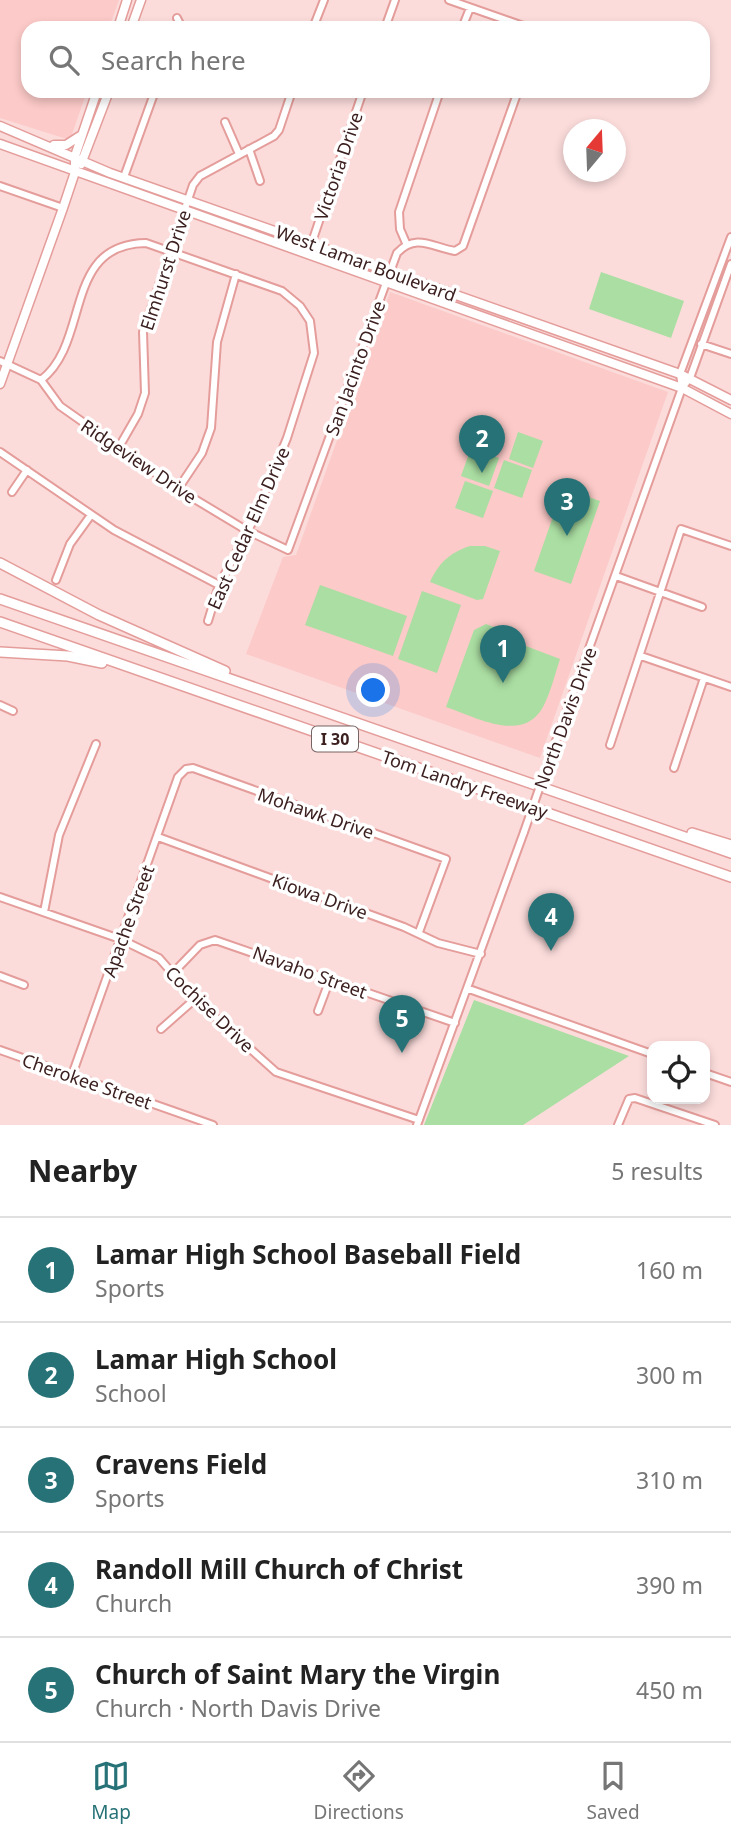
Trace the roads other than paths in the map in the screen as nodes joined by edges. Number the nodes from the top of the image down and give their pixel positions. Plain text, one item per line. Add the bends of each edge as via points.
1 (141, 0) edge
2 (324, 0) edge
3 (395, 0) edge
4 (449, 0) edge
5 (126, 4) edge
6 (470, 8) junction
7 (136, 13) junction
8 (177, 18) dead end
9 (120, 21) edge
10 (133, 21) edge
11 (178, 21) edge
12 (316, 21) edge
13 (388, 21) edge
14 (465, 21) edge
15 (508, 21) edge
16 (95, 98) edge
17 (106, 98) edge
18 (152, 98) edge
19 (290, 98) edge
20 (361, 98) edge
21 (438, 98) edge
22 (516, 98) edge
23 (225, 122) dead end
24 (0, 126) edge
25 (82, 134) junction
26 (0, 144) edge
27 (48, 144) junction
28 (249, 149) junction
29 (239, 154) junction
30 (75, 156) junction
31 (84, 161) junction
32 (75, 172) junction
33 (124, 177) junction
34 (260, 181) dead end
35 (0, 186) edge
36 (189, 199) junction
37 (63, 208) junction
38 (184, 211) junction
39 (731, 237) edge
40 (312, 242) junction
41 (406, 243) junction
42 (170, 250) junction
43 (731, 264) edge
44 (720, 269) junction
45 (390, 271) junction
46 (730, 273) edge
47 (236, 274) junction
48 (386, 283) junction
49 (429, 286) junction
50 (426, 298) junction
51 (701, 344) junction
52 (731, 354) edge
53 (3, 362) edge
54 (680, 374) junction
55 (690, 378) junction
56 (41, 380) junction
57 (0, 384) edge
58 (682, 388) junction
59 (731, 400) edge
60 (731, 414) edge
61 (119, 447) junction
62 (0, 452) edge
63 (27, 470) junction
64 (178, 489) junction
65 (12, 492) dead end
66 (91, 515) junction
67 (246, 530) junction
68 (731, 546) edge
69 (288, 550) joint
70 (0, 563) edge
71 (615, 576) junction
72 (56, 580) dead end
73 (219, 585) junction
74 (660, 592) junction
75 (0, 599) edge
76 (702, 607) dead end
77 (208, 621) dead end
78 (0, 622) edge
79 (0, 652) edge
80 (640, 656) junction
81 (705, 678) junction
82 (731, 687) edge
83 (191, 689) junction
84 (294, 701) junction
85 (0, 705) edge
86 (13, 711) dead end
87 (96, 744) dead end
88 (610, 746) dead end
89 (674, 768) dead end
90 (186, 769) joint
91 (570, 796) junction
92 (158, 837) junction
93 (731, 845) edge
94 (731, 853) edge
95 (731, 877) edge
96 (0, 897) edge
97 (44, 912) junction
98 (419, 932) junction
99 (120, 939) junction
100 (481, 954) junction
101 (173, 973) junction
102 (0, 976) edge
103 (330, 979) junction
104 (24, 985) dead end
105 (469, 989) junction
106 (195, 999) junction
107 (318, 1011) dead end
108 (455, 1023) junction
109 (161, 1029) dead end
110 (0, 1050) edge
111 (647, 1052) edge
112 (72, 1075) junction
113 (710, 1075) edge
114 (731, 1082) edge
115 (663, 1104) edge
116 (662, 1107) junction
117 (418, 1123) edge
118 (213, 1125) edge
119 (618, 1125) edge
120 (715, 1125) edge

1 - 7 main road
2 - 12 street
3 - 13 street
4 - 6 street
5 - 7 main road
5 - 9 main road
6 - 14 street
6 - 15 street
7 - 10 main road
8 - 11 street
16 - 25 main road
17 - 31 main road
18 - 33 street
19 - 28 street, Elmhurst Drive via 279,130
20 - 40 street, Victoria Drive
21 - 41 street via 400,212
22 - 41 street via 463,246 455,251 418,241
23 - 29 street
24 - 27 main road, West Lamar Boulevard
25 - 27 main road via 66,145
25 - 30 main road
26 - 32 main road, West Lamar Boulevard
27 - 30 main road, West Lamar Boulevard
28 - 29 street, Elmhurst Drive
28 - 34 street
29 - 36 street, Elmhurst Drive via 200,176
30 - 31 main road, West Lamar Boulevard
30 - 32 main road
31 - 32 main road
31 - 33 main road, West Lamar Boulevard
32 - 37 main road
32 - 38 main road, West Lamar Boulevard
33 - 36 main road, West Lamar Boulevard
35 - 37 street
36 - 38 street, Elmhurst Drive
36 - 40 main road, West Lamar Boulevard
37 - 53 main road
38 - 42 street, Elmhurst Drive
38 - 48 main road, West Lamar Boulevard
39 - 44 street, North Davis Drive
40 - 45 main road, West Lamar Boulevard
41 - 45 street, San Jacinto Drive
42 - 47 street, East Cedar Elm Drive
42 - 56 street, East Cedar Elm Drive via 125,243 96,263 56,367
42 - 61 street, Elmhurst Drive via 143,332 145,393
43 - 46 street, North Davis Drive
44 - 46 street
44 - 54 street, North Davis Drive
45 - 48 street, San Jacinto Drive
45 - 49 main road, West Lamar Boulevard
46 - 51 street, North Davis Drive
47 - 64 street via 216,342 211,428 202,453
47 - 67 street, East Cedar Elm Drive via 293,299 310,321 315,342 287,439
48 - 50 main road, West Lamar Boulevard
48 - 69 street, San Jacinto Drive
49 - 50 main road
49 - 54 main road, West Lamar Boulevard
50 - 58 main road, West Lamar Boulevard
51 - 52 street
51 - 55 street, North Davis Drive
53 - 56 street, Ridgeview Drive
53 - 57 main road
54 - 55 main road, West Lamar Boulevard
54 - 58 street, North Davis Drive
55 - 58 street, North Davis Drive
55 - 59 main road, West Lamar Boulevard
56 - 61 street, Ridgeview Drive via 60,406
58 - 60 main road, West Lamar Boulevard
58 - 71 street, North Davis Drive
61 - 64 street, Ridgeview Drive
62 - 63 street
63 - 65 street
63 - 66 street
64 - 67 street, Ridgeview Drive
66 - 72 street via 70,544
66 - 73 street
67 - 69 street, Ridgeview Drive
67 - 73 street, East Cedar Elm Drive
68 - 74 street via 681,529
70 - 84 highway via 99,615
71 - 74 street
71 - 100 street, North Davis Drive, bridge
73 - 77 street, East Cedar Elm Drive
74 - 76 street
74 - 80 street
75 - 84 highway, Tom Landry Freeway / I 30
78 - 83 highway, Tom Landry Freeway / I 30
79 - 83 highway via 68,656
80 - 81 street
80 - 88 street
81 - 82 street
81 - 89 street
83 - 95 highway, Tom Landry Freeway / I 30
84 - 91 highway, Tom Landry Freeway / I 30
85 - 86 street
87 - 97 street via 59,835
90 - 92 street, Apache Street via 178,777
90 - 98 street, Mohawk Drive via 446,859
91 - 93 highway
91 - 94 highway, Tom Landry Freeway / I 30
92 - 98 street, Kiowa Drive
92 - 99 street, Apache Street
96 - 97 street, Cochise Drive
97 - 99 street, Cochise Drive
98 - 100 street, Kiowa Drive via 438,943
99 - 101 street, Cochise Drive via 149,952
99 - 112 street, Apache Street
100 - 105 street, North Davis Drive
101 - 103 street, Navaho Street via 200,945 215,940
101 - 106 street, Cochise Drive
102 - 104 street
103 - 107 street
103 - 108 street, Navaho Street
105 - 108 street, North Davis Drive
105 - 111 street
106 - 109 street
106 - 117 street, Cochise Drive via 276,1072
108 - 117 street, North Davis Drive
110 - 112 street, Cherokee Street
112 - 118 street, Cherokee Street
113 - 114 street
115 - 116 street
116 - 119 street via 629,1099
116 - 120 street

